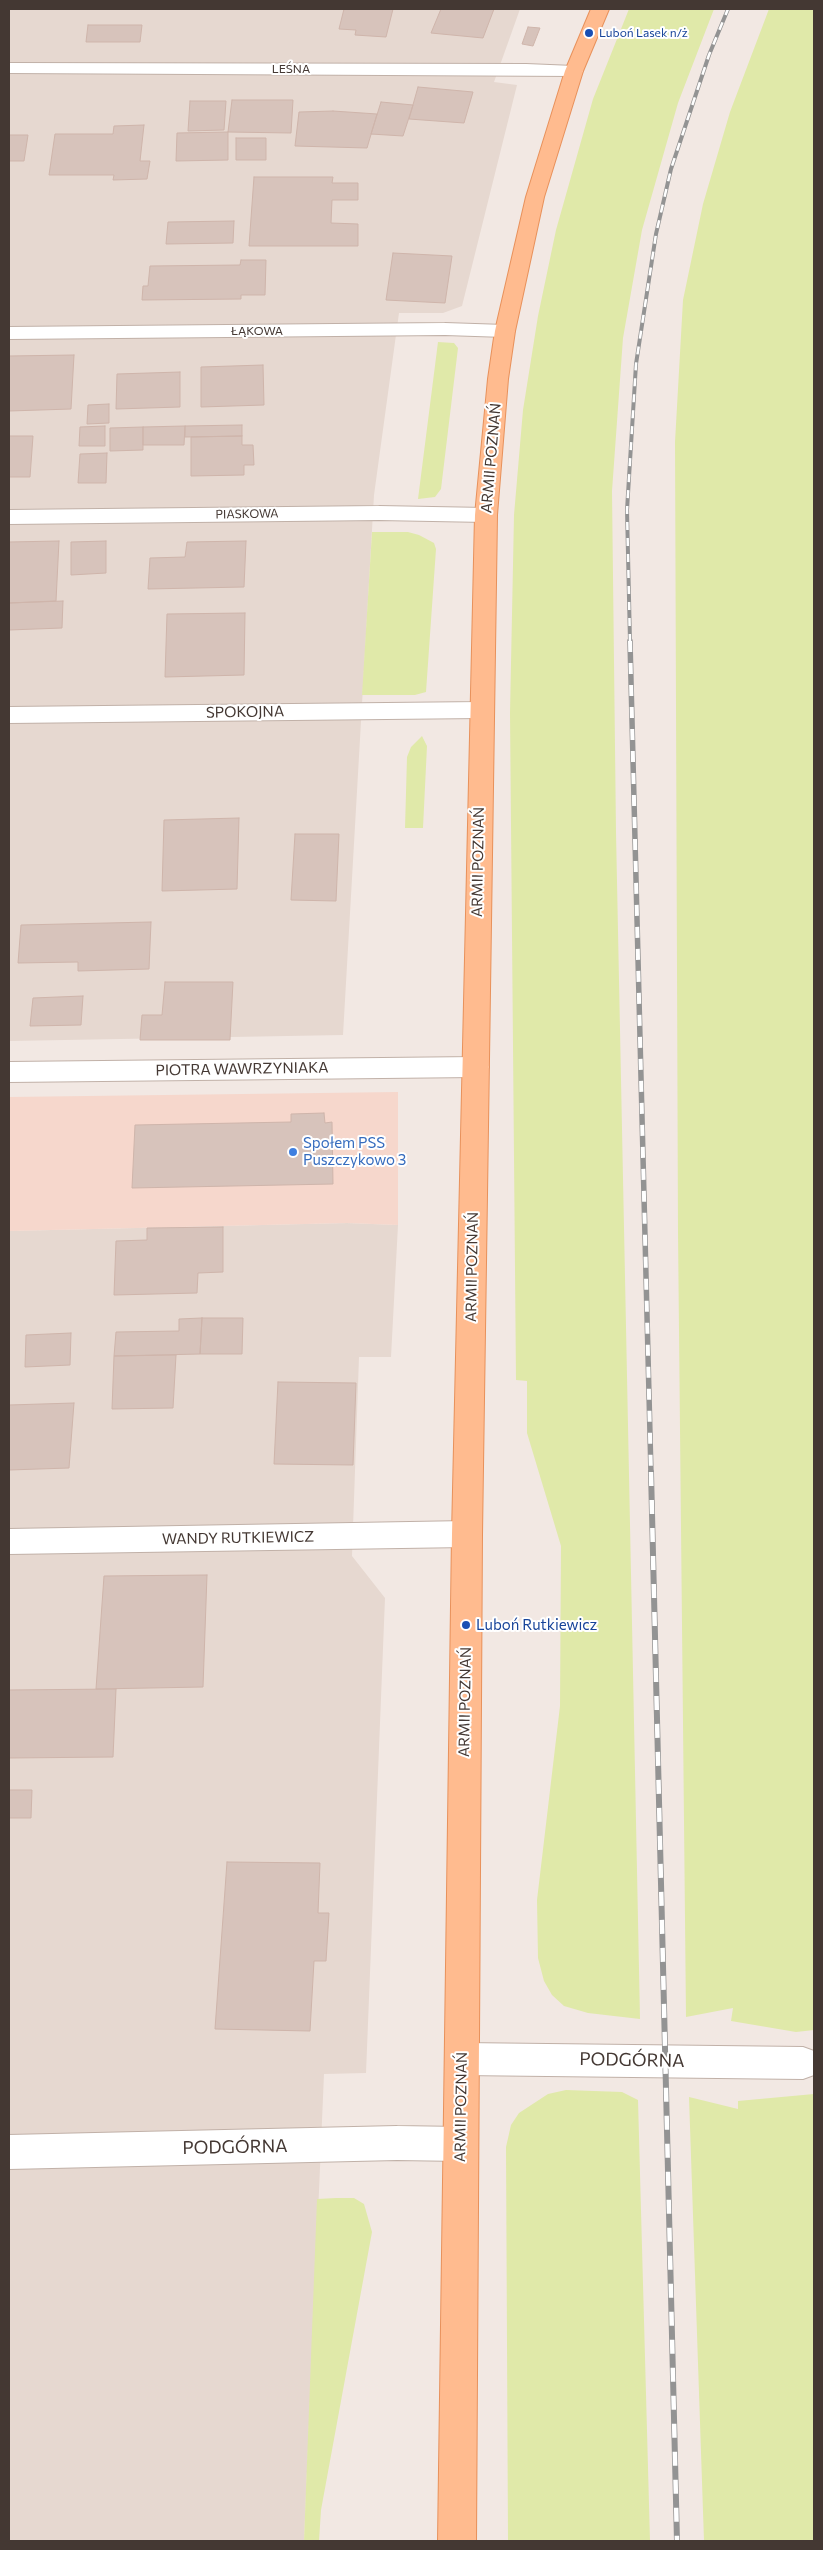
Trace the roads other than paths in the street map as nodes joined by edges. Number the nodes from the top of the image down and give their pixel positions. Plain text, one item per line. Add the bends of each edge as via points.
1 (600, 9) edge
2 (9, 68) edge
3 (574, 72) junction
4 (506, 331) junction
5 (9, 333) edge
6 (486, 515) junction
7 (9, 517) edge
8 (481, 710) junction
9 (9, 715) edge
10 (476, 1067) junction
11 (9, 1072) edge
12 (467, 1534) junction
13 (9, 1542) edge
14 (462, 2059) junction
15 (803, 2063) dead end
16 (461, 2144) junction
17 (9, 2152) edge
18 (457, 2541) edge

1 - 3 main road, ARMII POZNAŃ
2 - 3 street, LEŚNA via 526,69
3 - 4 main road, ARMII POZNAŃ via 535,197
4 - 5 street, ŁĄKOWA
4 - 6 main road, ARMII POZNAŃ via 498,379
6 - 7 street, PIASKOWA
6 - 8 main road, ARMII POZNAŃ
8 - 9 street, SPOKOJNA
8 - 10 main road, ARMII POZNAŃ
10 - 11 street, PIOTRA WAWRZYNIAKA
10 - 12 main road, ARMII POZNAŃ
12 - 13 street, WANDY RUTKIEWICZ
12 - 14 main road, ARMII POZNAŃ
14 - 15 street, PODGÓRNA
14 - 16 main road, ARMII POZNAŃ
16 - 17 street, PODGÓRNA
16 - 18 main road, ARMII POZNAŃ

